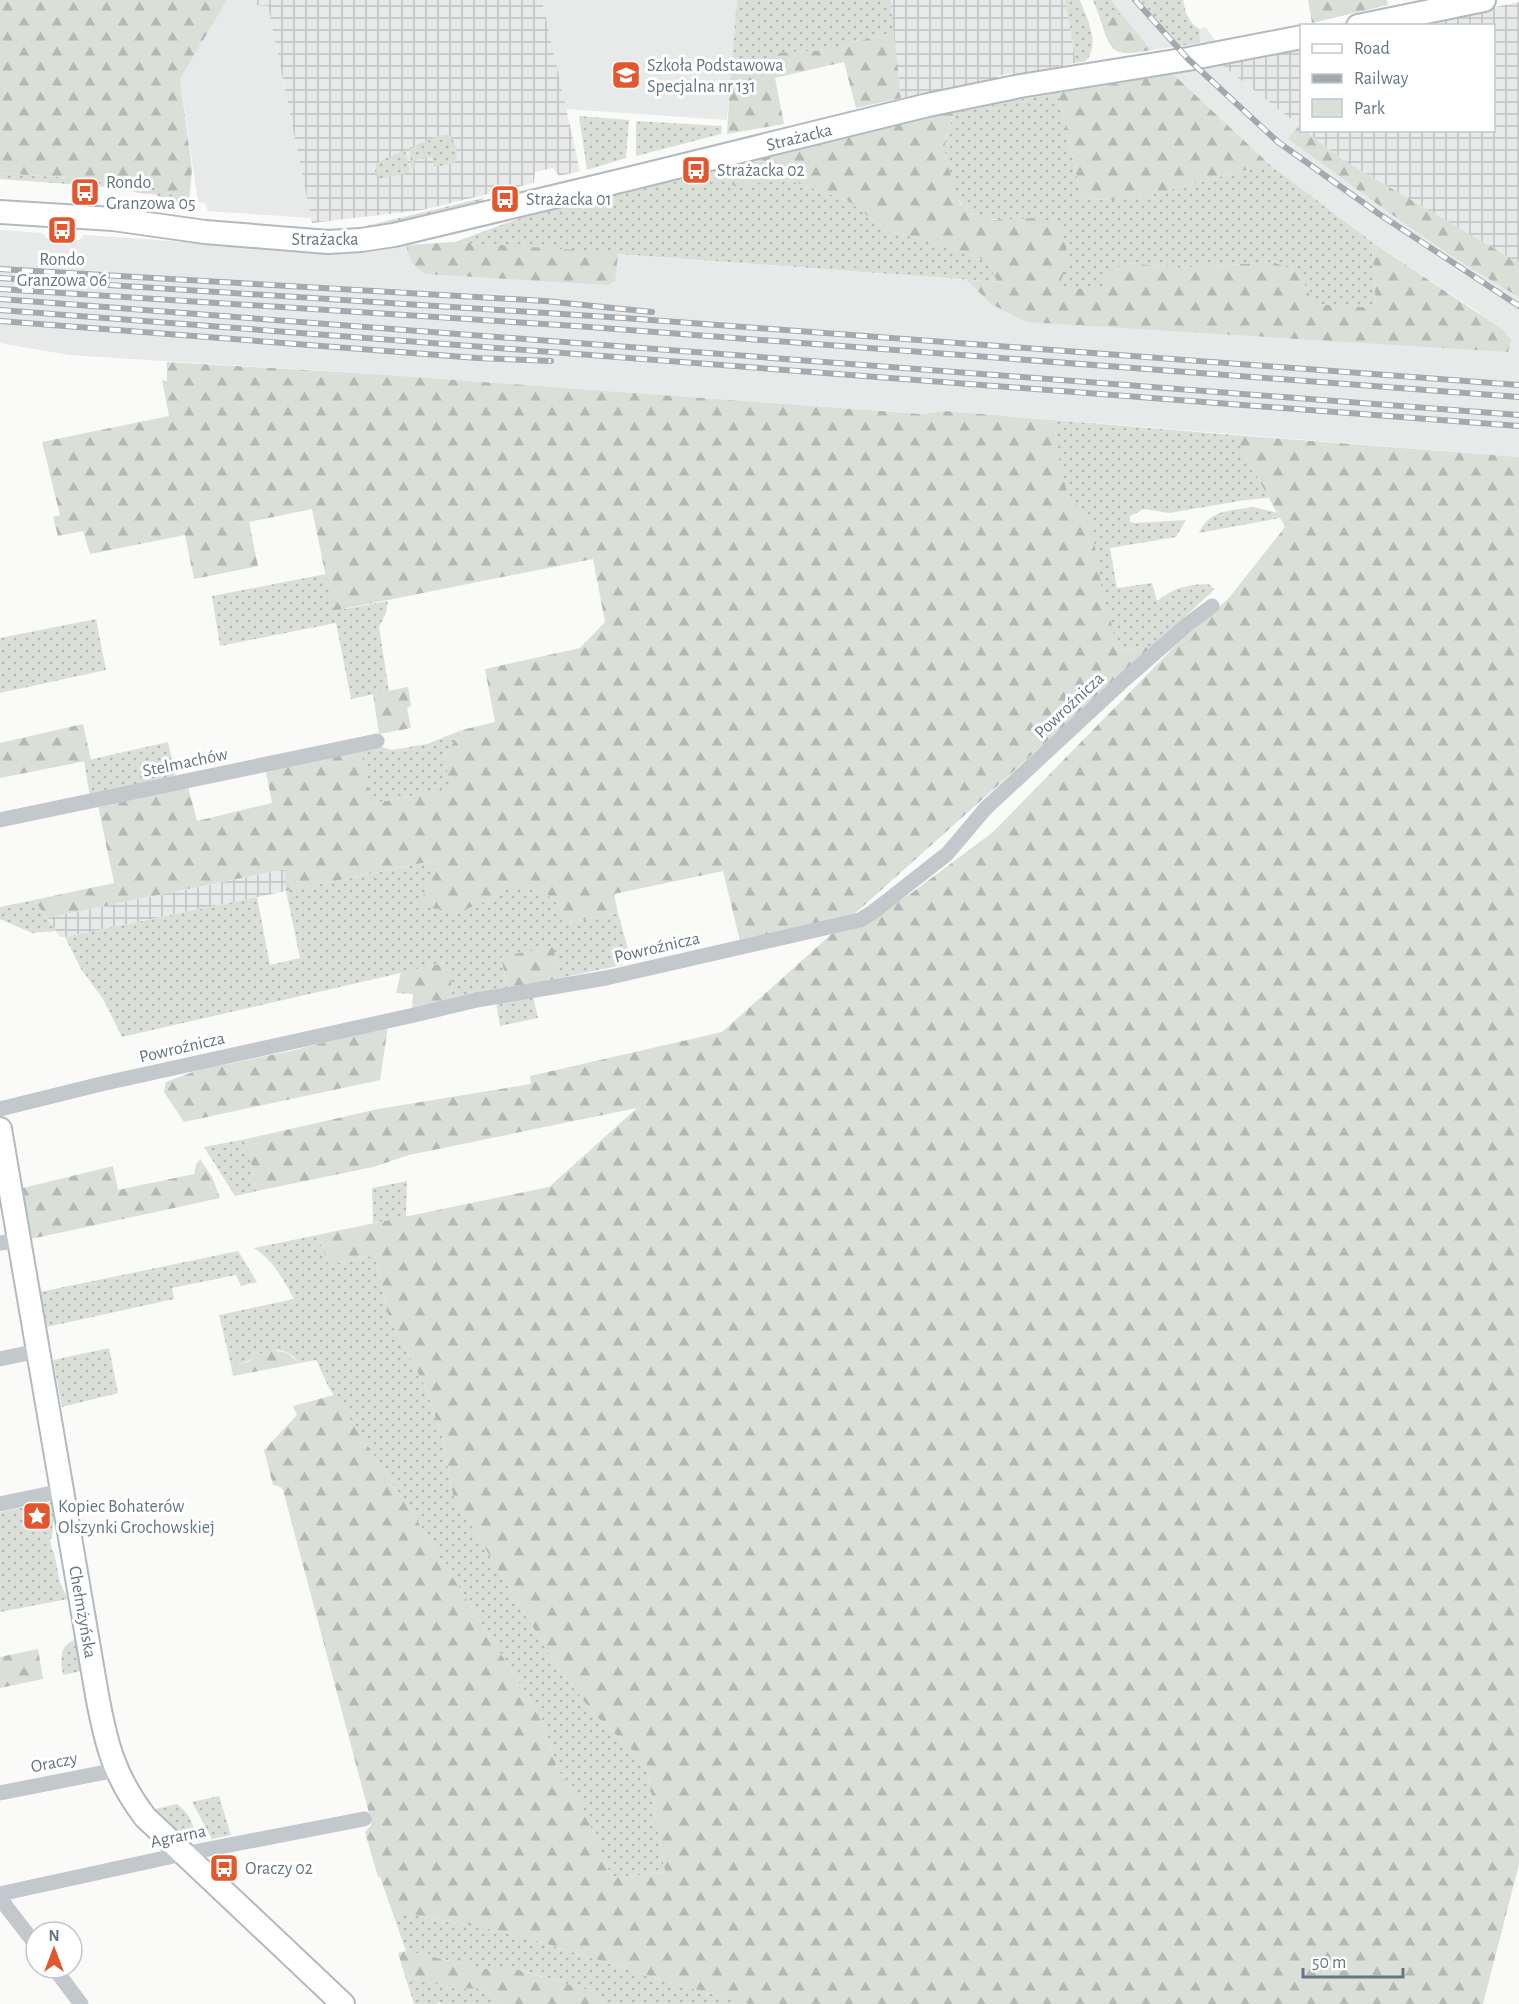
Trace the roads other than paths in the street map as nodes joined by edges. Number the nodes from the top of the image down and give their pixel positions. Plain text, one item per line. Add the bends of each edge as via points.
1 (1484, 0) edge
2 (1368, 24) edge
3 (1300, 37) edge
4 (4, 210) edge
5 (1212, 606) dead end
6 (377, 741) dead end
7 (0, 820) edge
8 (0, 1109) edge
9 (0, 1129) edge
10 (9, 1242) edge
11 (38, 1351) junction
12 (0, 1359) edge
13 (62, 1491) junction
14 (0, 1504) edge
15 (116, 1770) junction
16 (0, 1793) edge
17 (364, 1819) dead end
18 (183, 1854) junction
19 (0, 1894) edge
20 (24, 1930) edge
21 (63, 1980) edge
22 (81, 2004) edge
23 (343, 2004) edge

1 - 2 main road
3 - 4 main road, Strażacka via 928,105 494,212 361,240 328,242 230,234
5 - 8 street, Powroźnicza via 1124,680 986,808 946,854 860,920 606,978 477,1000
6 - 7 street, Stelmachów
9 - 10 main road, Chełmżyńska
10 - 11 main road, Chełmżyńska
11 - 12 street
11 - 13 main road, Chełmżyńska
13 - 14 street
13 - 15 main road, Chełmżyńska via 105,1738
15 - 16 street, Oraczy
15 - 18 main road, Chełmżyńska via 145,1816
17 - 18 street, Agrarna
18 - 19 street, Agrarna
18 - 23 main road, Chełmżyńska
19 - 20 street
21 - 22 street

